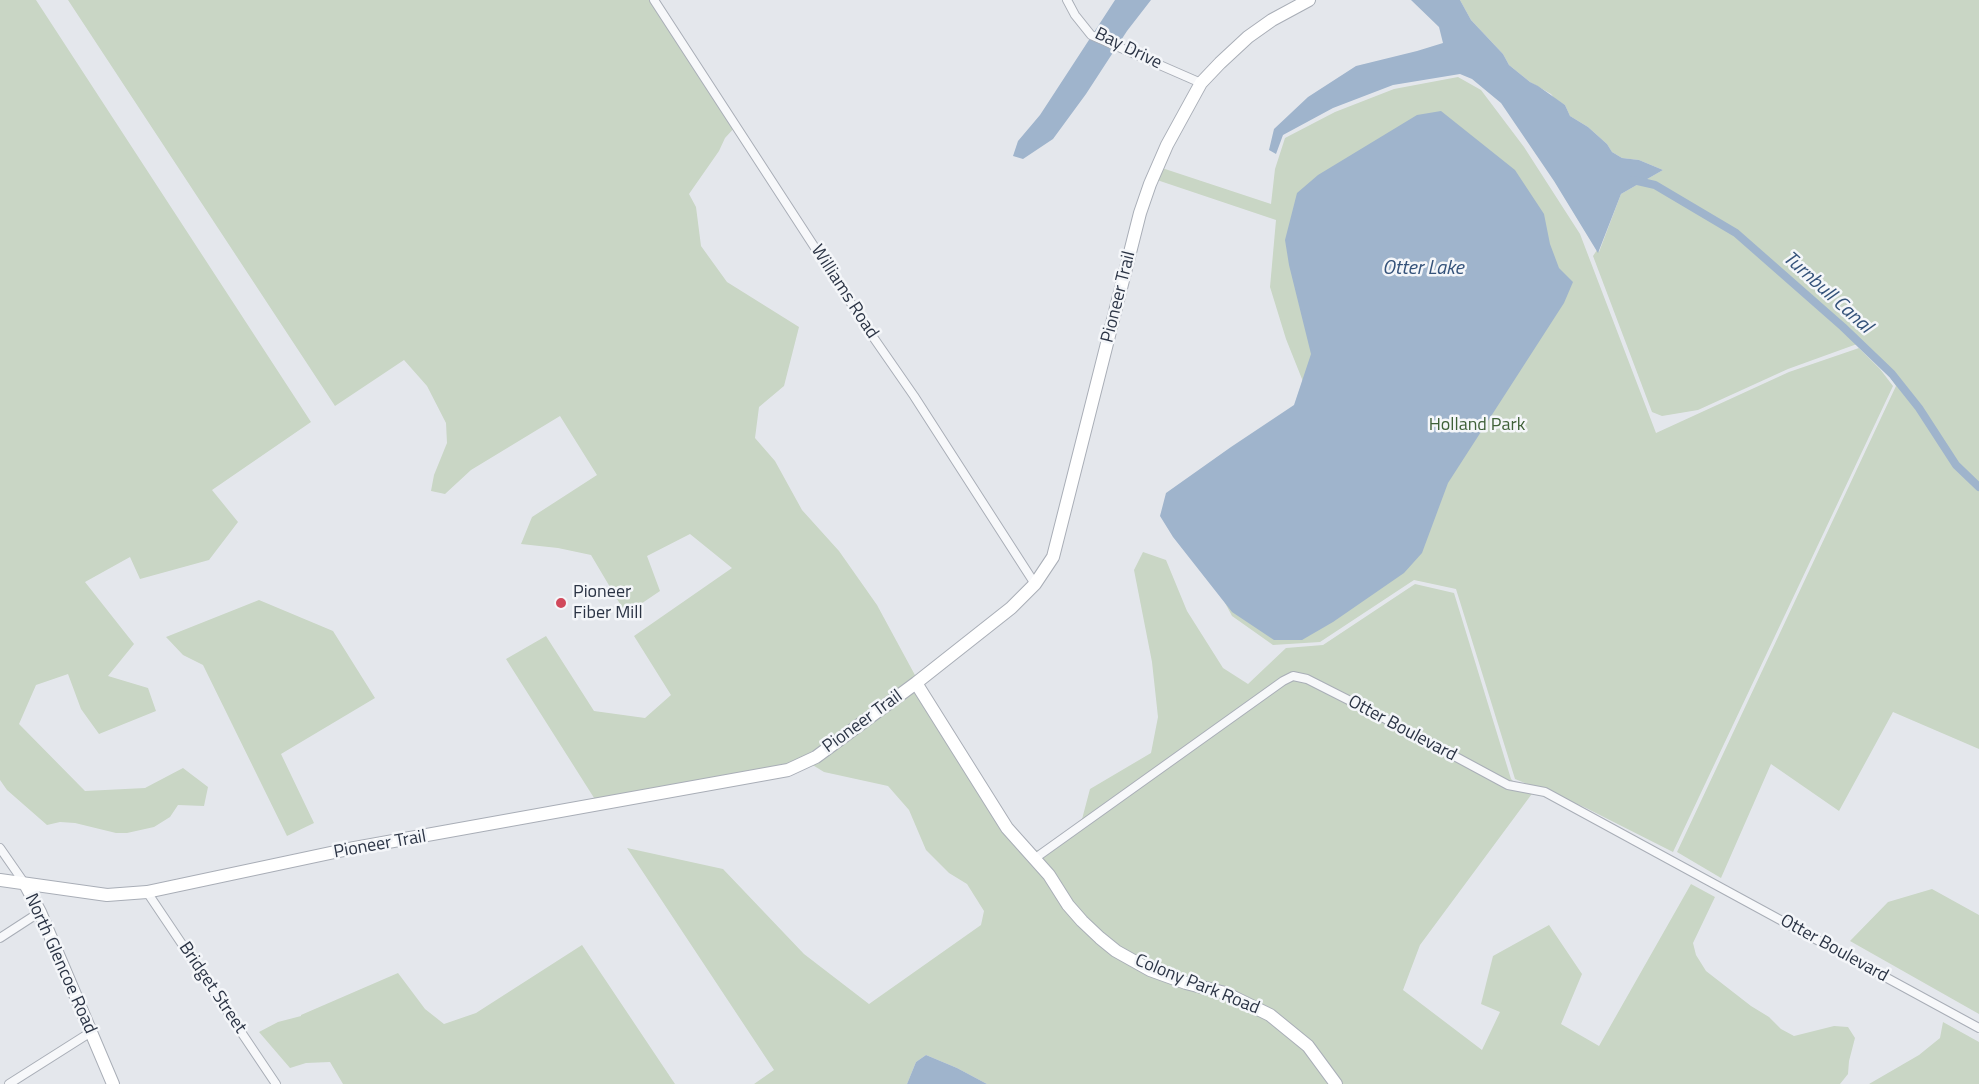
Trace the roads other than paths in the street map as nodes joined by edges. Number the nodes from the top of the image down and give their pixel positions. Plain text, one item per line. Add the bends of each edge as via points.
1 (654, 0) edge
2 (1067, 0) edge
3 (1309, 0) edge
4 (1201, 83) junction
5 (1035, 584) junction
6 (916, 683) junction
7 (0, 848) edge
8 (1034, 859) junction
9 (0, 880) edge
10 (24, 884) junction
11 (147, 892) junction
12 (40, 912) junction
13 (0, 938) edge
14 (1979, 1028) edge
15 (91, 1032) junction
16 (9, 1084) edge
17 (112, 1084) edge
18 (276, 1084) edge
19 (1336, 1084) edge

1 - 5 street, Williams Road
2 - 4 street, Bay Drive via 1091,35
3 - 4 street, Pioneer Trail via 1248,37
4 - 5 street, Pioneer Trail via 1167,146 1140,213 1053,557
5 - 6 street, Pioneer Trail via 1011,608
6 - 8 street via 1006,828
6 - 11 street, Pioneer Trail via 816,757 788,770 349,849
7 - 10 street, North Glencoe Road
8 - 14 street, Otter Boulevard via 1293,676 1380,716 1508,785 1545,792
8 - 19 street, Colony Park Road via 1082,921 1116,951 1150,970 1225,993 1270,1015 1308,1046
9 - 10 street, Pioneer Trail
10 - 11 street, Pioneer Trail via 107,895
10 - 12 street, North Glencoe Road
11 - 18 street, Bridget Street
12 - 13 street
12 - 15 street, North Glencoe Road
15 - 16 street
15 - 17 street, North Glencoe Road

